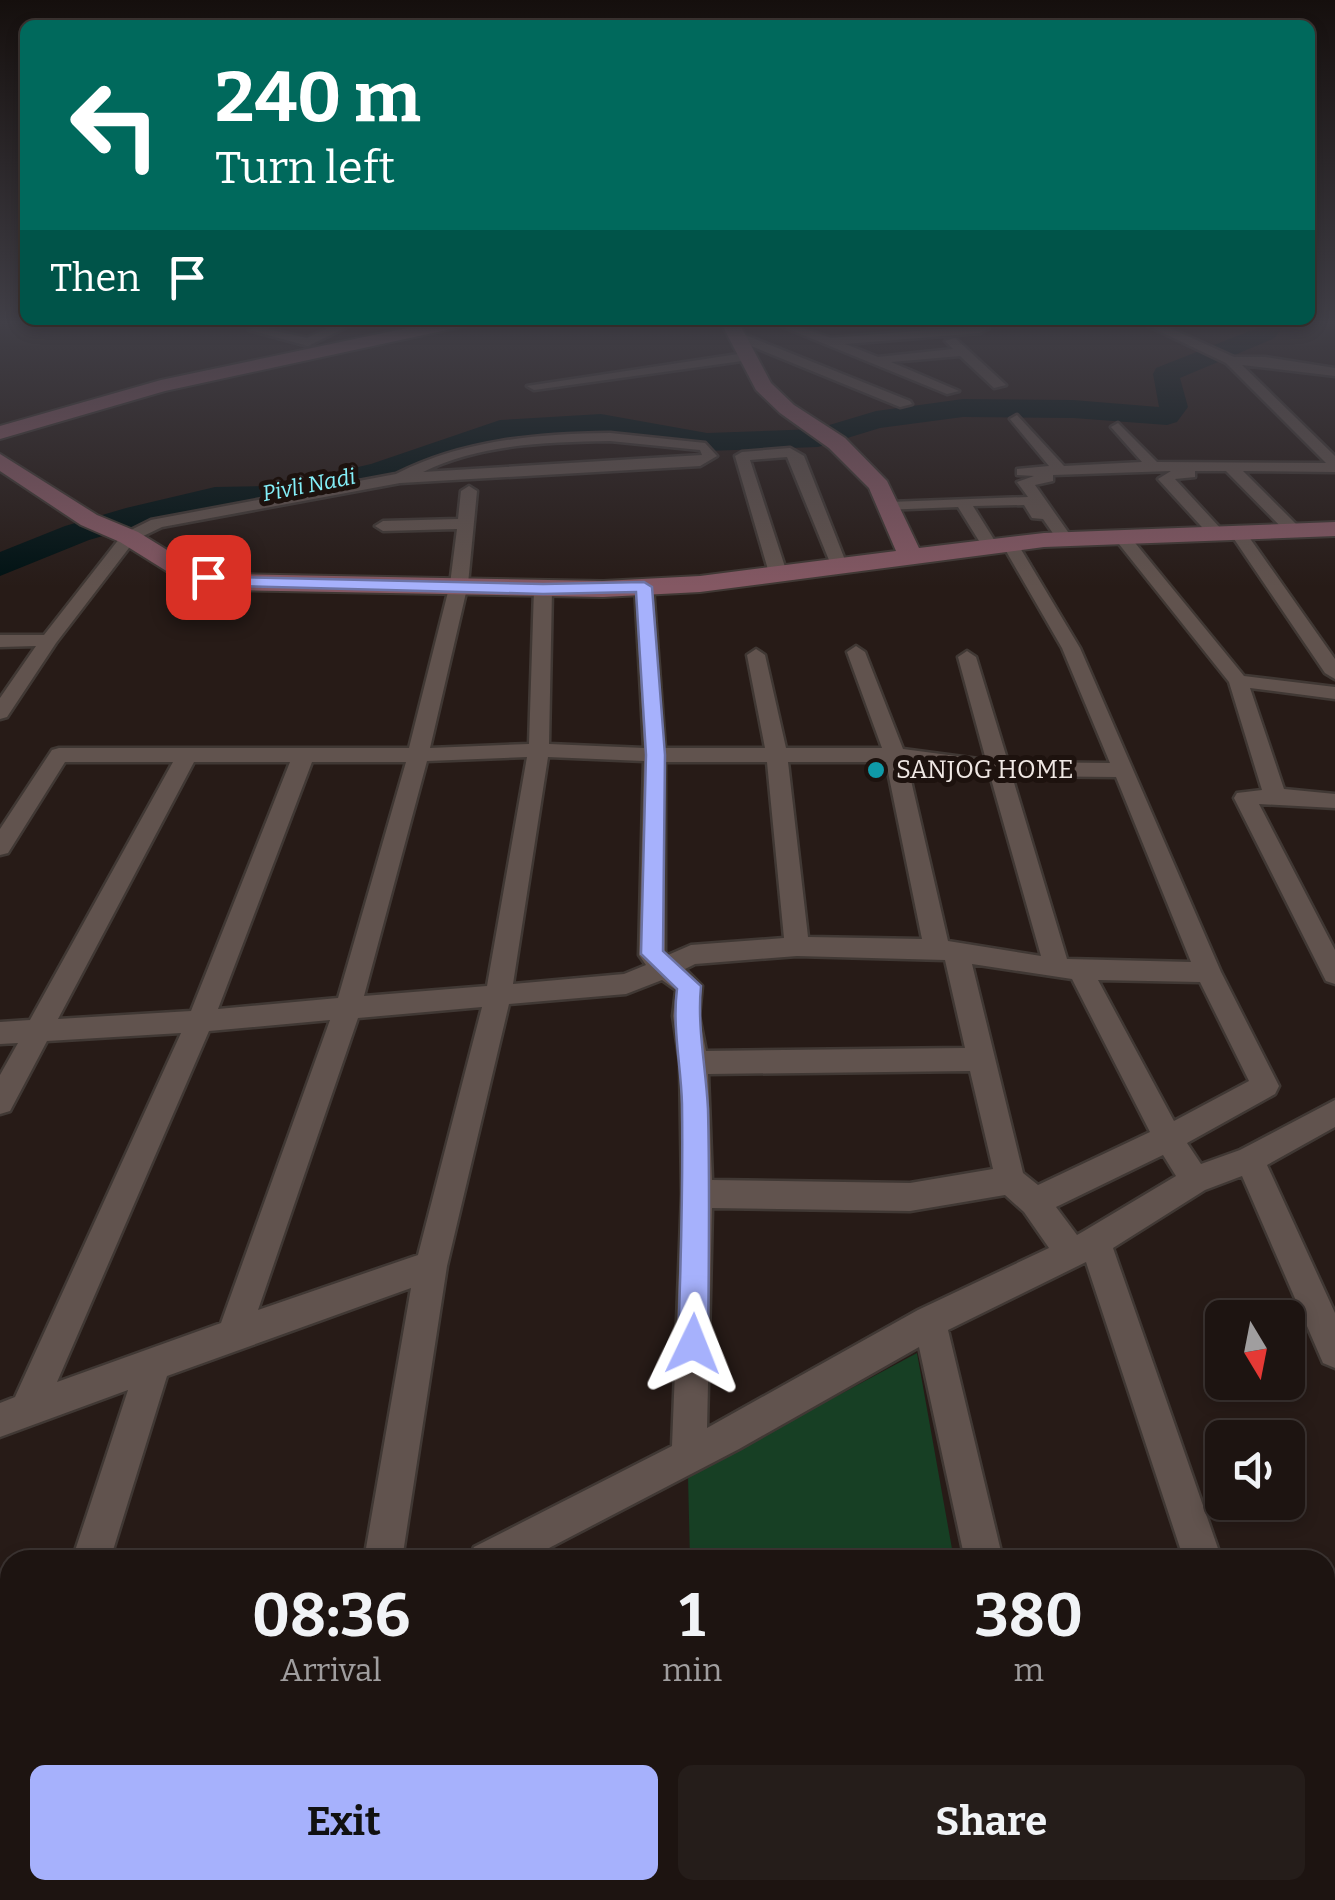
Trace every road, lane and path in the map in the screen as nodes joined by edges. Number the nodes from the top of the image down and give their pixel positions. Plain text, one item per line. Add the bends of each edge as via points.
1 (79, 410) edge
2 (790, 410) edge
3 (1279, 410) edge
4 (1017, 419) dead end
5 (1118, 428) dead end
6 (1302, 432) junction
7 (0, 433) edge
8 (1335, 445) edge
9 (0, 461) edge
10 (1335, 466) edge
11 (1059, 469) junction
12 (1147, 469) junction
13 (1232, 470) junction
14 (1022, 472) dead end
15 (400, 478) junction
16 (470, 491) dead end
17 (963, 502) junction
18 (889, 507) junction
19 (466, 524) junction
20 (383, 526) dead end
21 (107, 529) junction
22 (1335, 530) edge
23 (1294, 531) junction
24 (1219, 534) junction
25 (1121, 536) junction
26 (1060, 539) junction
27 (1000, 545) junction
28 (910, 556) junction
29 (839, 565) junction
30 (778, 574) junction
31 (459, 584) junction
32 (644, 587) junction
33 (543, 589) junction
34 (49, 640) junction
35 (0, 641) edge
36 (856, 652) dead end
37 (756, 655) dead end
38 (966, 656) dead end
39 (1335, 674) edge
40 (1238, 680) junction
41 (1335, 693) edge
42 (0, 711) edge
43 (539, 750) junction
44 (188, 752) junction
45 (304, 754) junction
46 (418, 755) junction
47 (655, 755) junction
48 (895, 755) junction
49 (776, 756) junction
50 (1000, 769) junction
51 (1124, 770) junction
52 (1275, 796) junction
53 (1335, 801) edge
54 (0, 847) edge
55 (797, 946) junction
56 (946, 950) junction
57 (666, 968) junction
58 (1068, 969) junction
59 (1208, 972) junction
60 (1335, 974) edge
61 (498, 995) junction
62 (348, 1008) junction
63 (200, 1022) junction
64 (0, 1033) edge
65 (35, 1033) junction
66 (980, 1059) junction
67 (694, 1063) junction
68 (0, 1102) edge
69 (1335, 1112) edge
70 (1168, 1136) junction
71 (1250, 1160) junction
72 (1010, 1180) junction
73 (1196, 1180) junction
74 (697, 1194) junction
75 (1036, 1202) junction
76 (1083, 1248) junction
77 (431, 1266) junction
78 (930, 1322) junction
79 (233, 1335) junction
80 (1335, 1351) edge
81 (154, 1364) junction
82 (13, 1415) edge
83 (689, 1456) junction
84 (93, 1550) edge
85 (385, 1550) edge
86 (507, 1550) edge
87 (982, 1550) edge
88 (1198, 1550) edge

1 - 7 street
2 - 18 street via 837,443 879,486
3 - 6 street
4 - 11 street
5 - 12 street
6 - 8 street
6 - 10 street
9 - 21 street
10 - 13 street
11 - 12 street
11 - 14 street
12 - 13 street
12 - 24 street
12 - 26 street via 1025,482
13 - 23 street
13 - 24 street via 1167,476
15 - 15 street via 480,448 575,438 687,442 705,447 710,456 700,462
15 - 21 street
16 - 19 street
17 - 18 street
17 - 26 street via 1026,500
17 - 27 street
18 - 28 street
19 - 20 street
19 - 31 street
21 - 31 street via 185,572 232,582
21 - 34 street
22 - 23 street
23 - 24 street
24 - 25 street
24 - 39 street
25 - 26 street
25 - 40 street
26 - 27 street
27 - 28 street
27 - 51 street via 1071,648
28 - 29 street
29 - 30 street
29 - 30 street via 797,456 742,456
30 - 32 street
31 - 33 street
31 - 46 street
32 - 33 street
32 - 47 street
33 - 43 street
34 - 35 street
34 - 42 street
36 - 48 street
37 - 49 street
38 - 50 street
40 - 41 street
40 - 52 street
43 - 46 street
43 - 47 street
43 - 61 street
44 - 45 street
44 - 54 street via 59,756
44 - 65 street
45 - 46 street
45 - 63 street
46 - 62 street
47 - 49 street
47 - 57 street via 652,954
48 - 49 street
48 - 50 street
48 - 56 street
49 - 55 street
50 - 51 street
50 - 58 street
51 - 59 street
52 - 53 street
52 - 60 street via 1245,798
55 - 56 street
55 - 57 street via 691,955
56 - 58 street
56 - 66 street
57 - 61 street via 626,984
57 - 67 street via 689,986
58 - 59 street
58 - 70 street
59 - 70 street via 1265,1086
61 - 62 street
61 - 77 street
62 - 63 street
62 - 79 street
63 - 65 street
63 - 82 street
64 - 65 street
65 - 68 street
66 - 67 street
66 - 72 street
67 - 74 street
69 - 71 street
70 - 73 street
70 - 75 street
71 - 73 street
71 - 80 street
72 - 74 street via 910,1196
72 - 75 street
73 - 76 street
74 - 83 street
75 - 76 street
76 - 78 street
76 - 88 street
77 - 79 street
77 - 85 street
78 - 83 street
78 - 87 street
79 - 81 street
81 - 82 street
81 - 84 street
83 - 86 street

